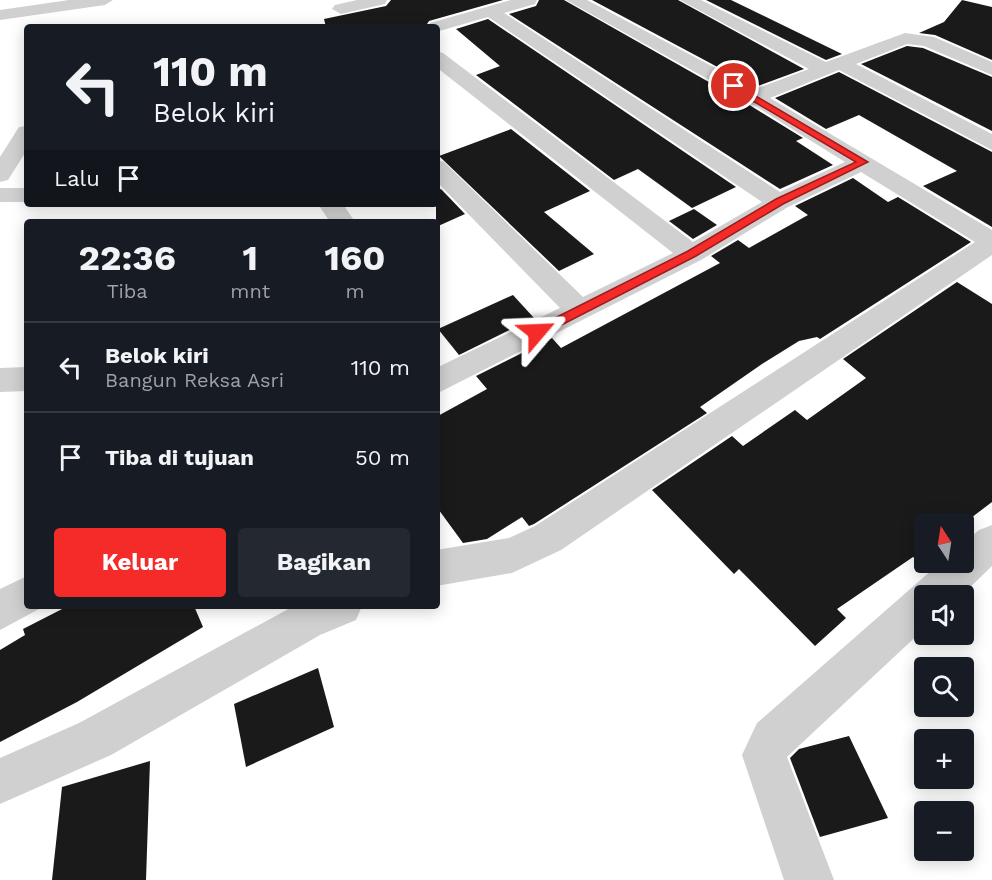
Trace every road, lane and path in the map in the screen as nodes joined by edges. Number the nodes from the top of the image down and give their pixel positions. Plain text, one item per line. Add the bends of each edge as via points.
1 (104, 0) edge
2 (379, 0) edge
3 (529, 0) edge
4 (574, 0) edge
5 (688, 0) edge
6 (341, 9) dead end
7 (490, 11) junction
8 (0, 15) edge
9 (93, 18) dead end
10 (440, 26) edge
11 (440, 60) edge
12 (834, 67) junction
13 (992, 69) edge
14 (754, 97) junction
15 (24, 137) edge
16 (992, 143) edge
17 (10, 160) edge
18 (863, 162) junction
19 (440, 170) edge
20 (0, 195) edge
21 (24, 195) edge
22 (779, 202) junction
23 (992, 242) edge
24 (692, 254) junction
25 (580, 311) junction
26 (441, 369) edge
27 (24, 379) edge
28 (0, 380) edge
29 (992, 542) edge
30 (440, 567) edge
31 (944, 585) edge
32 (24, 597) edge
33 (335, 609) edge
34 (0, 610) edge
35 (914, 612) edge
36 (0, 781) edge
37 (809, 880) edge

1 - 8 street
1 - 9 street
2 - 6 street
3 - 7 street
4 - 14 street
5 - 12 street
7 - 10 street
7 - 22 street
11 - 24 street
12 - 13 street via 905,38 915,38
12 - 14 street
12 - 16 street
14 - 18 street
15 - 17 street
18 - 22 street
18 - 23 street
19 - 25 street
20 - 21 street
22 - 24 street
23 - 30 street via 548,538 512,555
24 - 25 street
25 - 26 street
27 - 28 street
29 - 31 street
32 - 34 street
33 - 36 street via 306,621 95,739
35 - 37 street via 773,738 764,755

